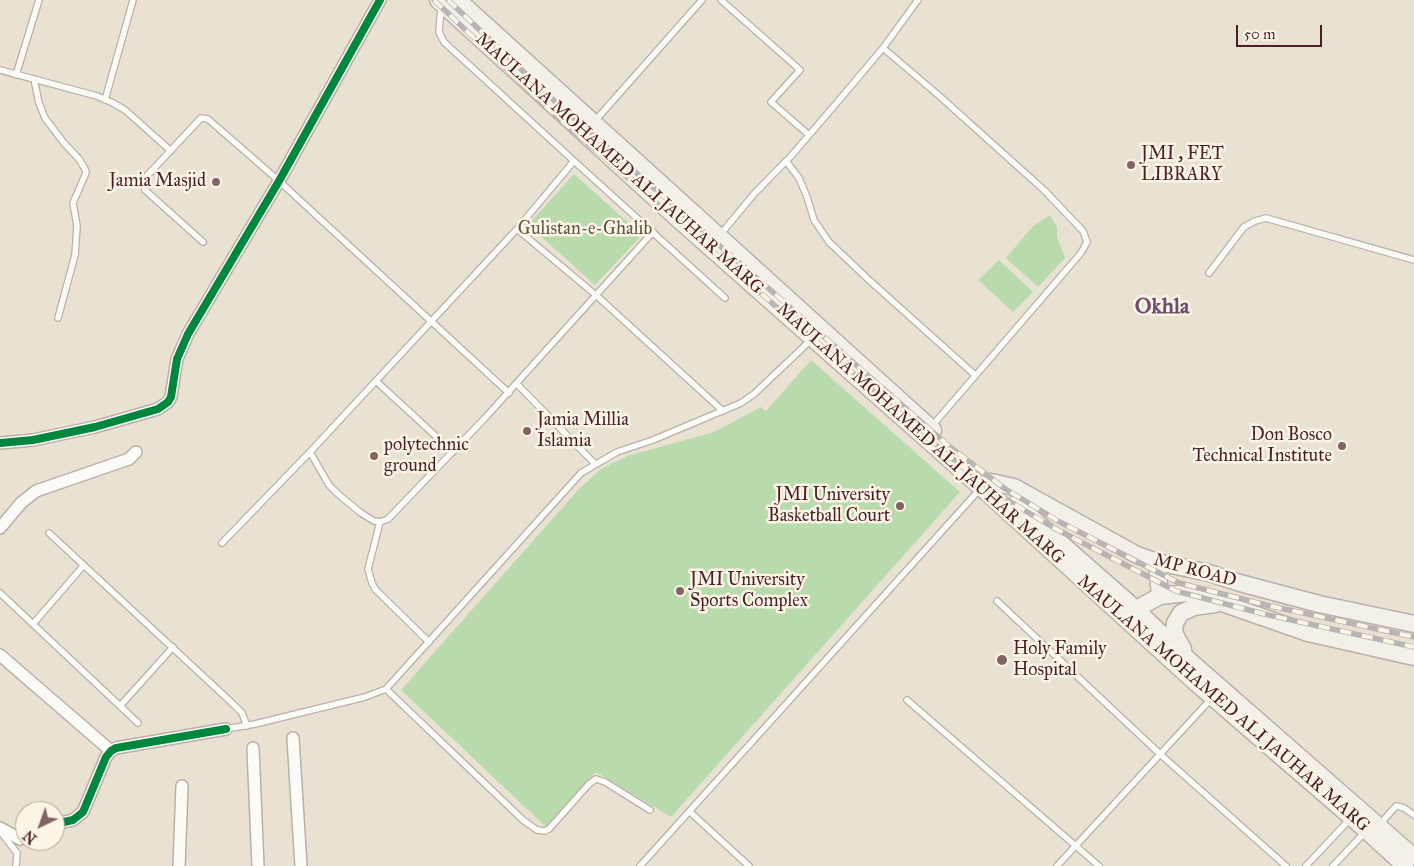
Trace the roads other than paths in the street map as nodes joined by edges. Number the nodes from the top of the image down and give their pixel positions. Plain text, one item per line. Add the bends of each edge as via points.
1 (39, 0) edge
2 (133, 0) edge
3 (380, 0) edge
4 (458, 0) edge
5 (702, 0) edge
6 (721, 0) edge
7 (918, 0) edge
8 (440, 2) edge
9 (883, 48) junction
10 (0, 70) edge
11 (16, 75) junction
12 (34, 79) junction
13 (105, 100) junction
14 (594, 123) junction
15 (809, 135) junction
16 (171, 151) junction
17 (574, 161) junction
18 (786, 161) junction
19 (639, 174) junction
20 (279, 181) junction
21 (517, 229) junction
22 (653, 232) junction
23 (719, 236) junction
24 (203, 242) dead end
25 (1414, 260) edge
26 (1209, 273) dead end
27 (597, 296) junction
28 (725, 298) dead end
29 (58, 318) dead end
30 (431, 322) junction
31 (812, 338) junction
32 (975, 374) junction
33 (376, 381) junction
34 (516, 384) junction
35 (509, 393) junction
36 (723, 411) junction
37 (930, 428) junction
38 (0, 443) edge
39 (136, 452) dead end
40 (310, 452) junction
41 (453, 452) junction
42 (594, 464) junction
43 (985, 487) junction
44 (380, 522) junction
45 (0, 528) edge
46 (49, 532) dead end
47 (222, 543) dead end
48 (1157, 562) junction
49 (84, 566) junction
50 (0, 593) edge
51 (1160, 596) junction
52 (997, 600) dead end
53 (1222, 603) junction
54 (1131, 615) junction
55 (33, 624) junction
56 (1414, 624) edge
57 (429, 642) junction
58 (172, 648) junction
59 (0, 655) edge
60 (1414, 657) edge
61 (1190, 661) junction
62 (386, 689) junction
63 (1213, 698) junction
64 (907, 700) dead end
65 (120, 706) junction
66 (138, 724) dead end
67 (247, 726) junction
68 (226, 729) joint
69 (293, 738) dead end
70 (253, 748) dead end
71 (111, 751) junction
72 (1160, 754) junction
73 (182, 786) dead end
74 (650, 810) dead end
75 (690, 812) junction
76 (1414, 815) edge
77 (1352, 818) junction
78 (65, 822) edge
79 (1373, 828) junction
80 (0, 830) edge
81 (15, 837) edge
82 (1076, 846) junction
83 (1414, 857) edge
84 (16, 866) edge
85 (179, 866) edge
86 (258, 866) edge
87 (301, 866) edge
88 (640, 866) edge
89 (748, 866) edge
90 (1057, 866) edge
91 (1099, 866) edge
92 (1286, 866) edge
93 (1306, 866) edge
94 (1333, 866) edge
95 (1405, 866) edge

1 - 11 lane
2 - 13 lane
3 - 20 street
4 - 14 main road, MAULANA MOHAMED ALI JAUHAR MARG
5 - 14 lane
6 - 15 lane via 800,70 772,102
7 - 9 lane
8 - 17 lane via 439,32 444,42
8 - 19 main road, MAULANA MOHAMED ALI JAUHAR MARG
9 - 15 lane
9 - 32 lane via 1044,190 1086,237 1086,246 1081,253
10 - 11 lane
11 - 12 lane
12 - 13 lane
12 - 29 lane via 45,118 79,159 86,173 73,203 77,226 75,255
13 - 16 lane via 125,110
14 - 19 main road, MAULANA MOHAMED ALI JAUHAR MARG
15 - 18 lane
16 - 20 lane via 201,118 208,120
16 - 24 lane via 144,179 145,190
17 - 21 lane
17 - 22 lane
18 - 23 lane
18 - 32 lane via 798,178 814,220 829,242
19 - 23 main road, MAULANA MOHAMED ALI JAUHAR MARG
19 - 31 main road, MAULANA MOHAMED ALI JAUHAR MARG
20 - 30 lane
20 - 38 street via 188,334 177,359 168,402 158,409 95,427 33,440
21 - 27 lane
21 - 30 lane
22 - 27 lane
22 - 28 lane
23 - 37 main road, MAULANA MOHAMED ALI JAUHAR MARG
25 - 26 lane via 1266,218 1244,227
27 - 34 lane
27 - 36 lane
30 - 33 lane
30 - 35 lane
31 - 36 lane via 754,394
31 - 43 main road, MAULANA MOHAMED ALI JAUHAR MARG
32 - 37 lane
33 - 40 lane
33 - 41 lane
34 - 35 lane
34 - 42 lane
35 - 41 lane
36 - 42 lane
37 - 43 main road, MAULANA MOHAMED ALI JAUHAR MARG
39 - 45 street via 128,459 36,491
40 - 44 lane via 329,485 339,495 361,513
40 - 47 lane
41 - 44 lane via 388,519
42 - 57 lane via 570,483
43 - 48 main road, MP ROAD via 1014,487 1137,555
43 - 54 main road, MAULANA MOHAMED ALI JAUHAR MARG
43 - 75 lane
44 - 57 lane via 368,569 372,582 375,589
46 - 49 lane
48 - 51 main road
48 - 56 main road, MP ROAD via 1319,604
49 - 55 lane
49 - 58 lane
50 - 55 lane
51 - 53 main road, MP ROAD via 1187,593
51 - 54 main road, MP ROAD
52 - 72 lane
53 - 60 main road, MP ROAD via 1308,633
53 - 61 main road via 1182,612 1175,623 1174,633
54 - 61 main road, MAULANA MOHAMED ALI JAUHAR MARG
54 - 63 main road, MAULANA MOHAMED ALI JAUHAR MARG
55 - 65 lane
57 - 62 lane
58 - 65 lane
58 - 67 lane via 237,708
59 - 71 street
61 - 79 main road, MAULANA MOHAMED ALI JAUHAR MARG
62 - 67 lane via 365,698
62 - 74 lane via 537,830 549,828 596,779
63 - 72 lane
63 - 77 main road, MAULANA MOHAMED ALI JAUHAR MARG
64 - 82 lane
65 - 66 lane
67 - 68 lane
68 - 71 street
69 - 87 street
70 - 86 street
71 - 78 street via 83,812
72 - 82 lane
72 - 92 lane
73 - 85 street
75 - 88 lane
75 - 89 lane
76 - 79 lane via 1396,806
77 - 79 main road, MAULANA MOHAMED ALI JAUHAR MARG
77 - 93 lane
79 - 83 main road, MAULANA MOHAMED ALI JAUHAR MARG
79 - 94 lane
79 - 95 main road, MAULANA MOHAMED ALI JAUHAR MARG
80 - 81 street
80 - 84 lane via 17,854
82 - 90 lane
82 - 91 lane

